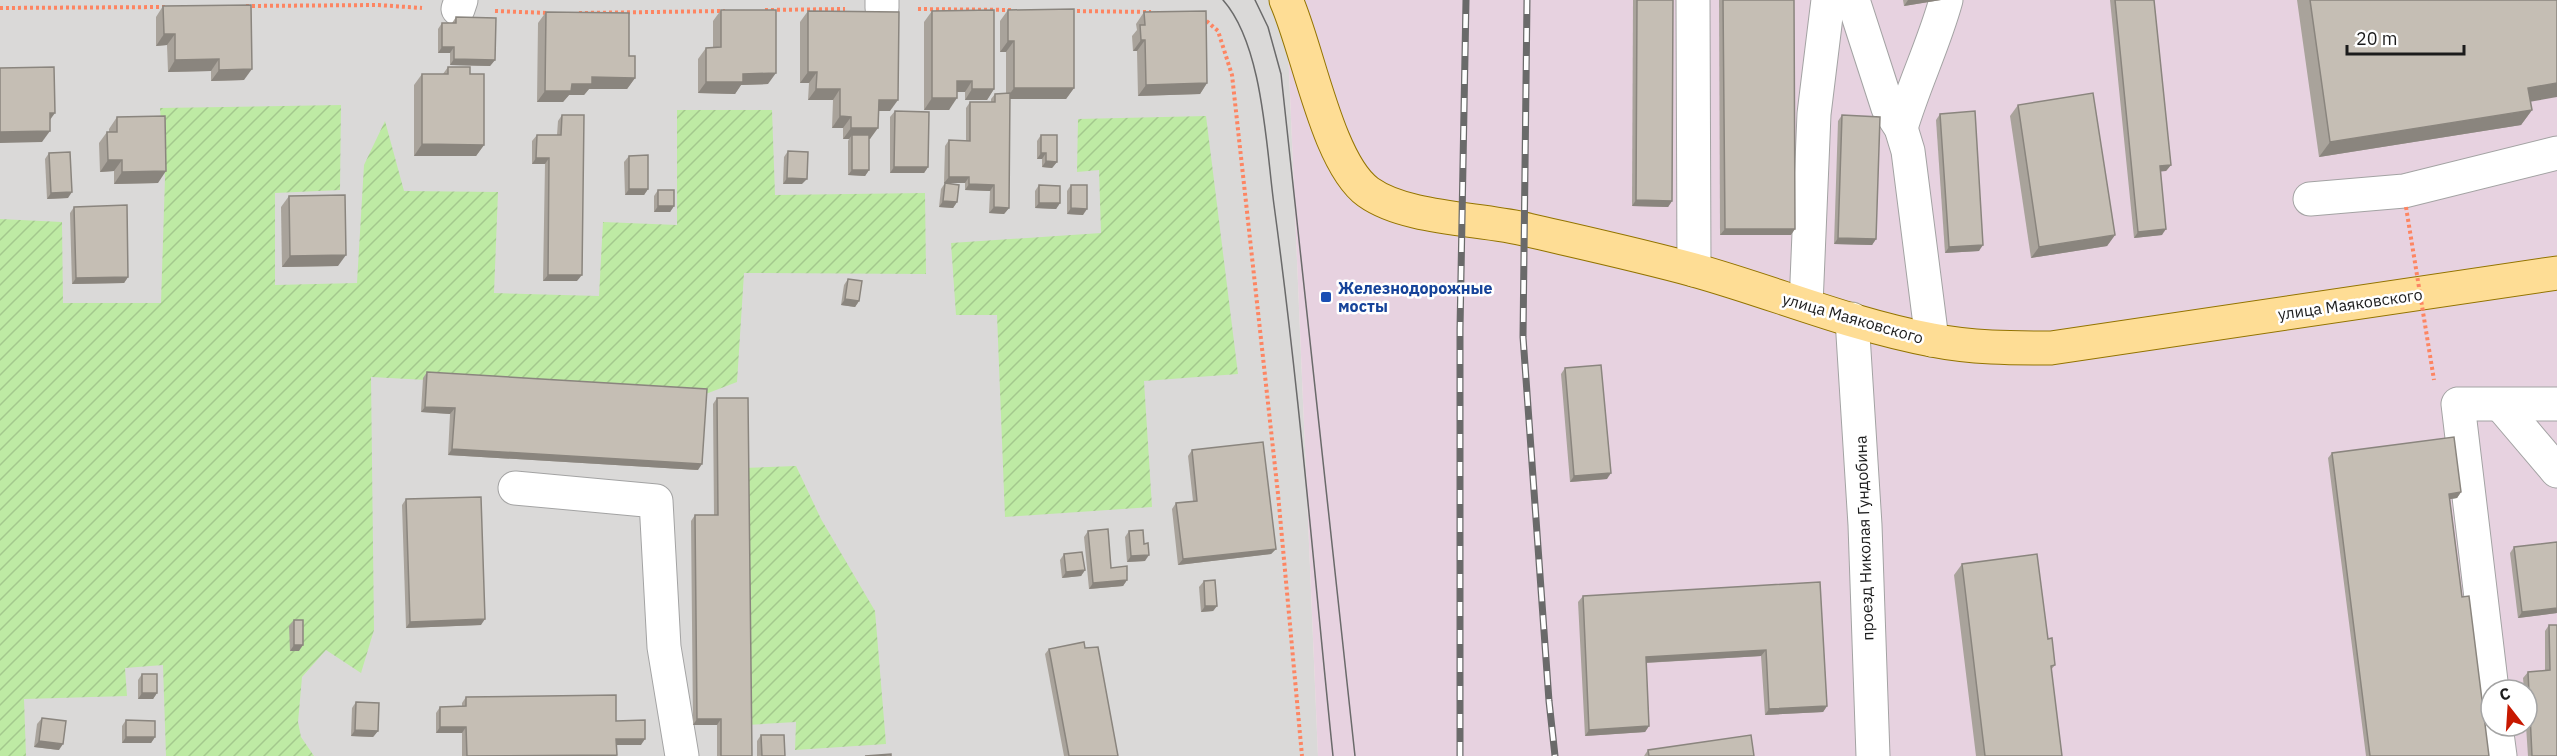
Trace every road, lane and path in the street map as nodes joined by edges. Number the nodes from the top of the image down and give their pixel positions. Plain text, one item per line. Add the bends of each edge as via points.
1 (1286, 0) edge
2 (1299, 0) edge
3 (1693, 0) edge
4 (1828, 0) edge
5 (1853, 0) edge
6 (1946, 0) edge
7 (882, 4) edge
8 (1023, 10) edge
9 (1070, 11) edge
10 (1153, 12) edge
11 (1198, 16) edge
12 (1313, 80) junction
13 (1901, 128) junction
14 (2557, 153) edge
15 (2310, 199) dead end
16 (2406, 207) dead end
17 (1694, 270) junction
18 (2557, 273) edge
19 (1806, 305) junction
20 (1852, 320) junction
21 (1932, 340) junction
22 (2434, 380) dead end
23 (2557, 404) edge
24 (2501, 405) junction
25 (2557, 471) edge
26 (515, 488) dead end
27 (2491, 678) edge
28 (2498, 738) edge
29 (682, 756) edge
30 (1302, 756) edge
31 (1873, 756) edge
32 (2500, 756) edge

1 - 12 main road, улица Маяковского
2 - 12 street
3 - 17 street
4 - 19 street via 1814,114
5 - 13 street via 1888,108
6 - 13 street
7 - 8 path
9 - 10 path
11 - 30 path via 1218,31 1232,75
12 - 17 main road, улица Маяковского via 1349,171 1369,193 1408,210 1518,227
13 - 21 street via 1908,151
14 - 15 street via 2404,191
16 - 22 path, bridge
17 - 19 main road, улица Маяковского
18 - 21 main road, улица Маяковского via 2051,348 1988,348
19 - 20 main road, улица Маяковского
20 - 21 main road, улица Маяковского
20 - 31 street, проезд Николая Гундобина via 1865,525
23 - 24 street
24 - 25 street
24 - 27 street via 2458,404
26 - 29 street via 656,501 664,647
28 - 32 street

